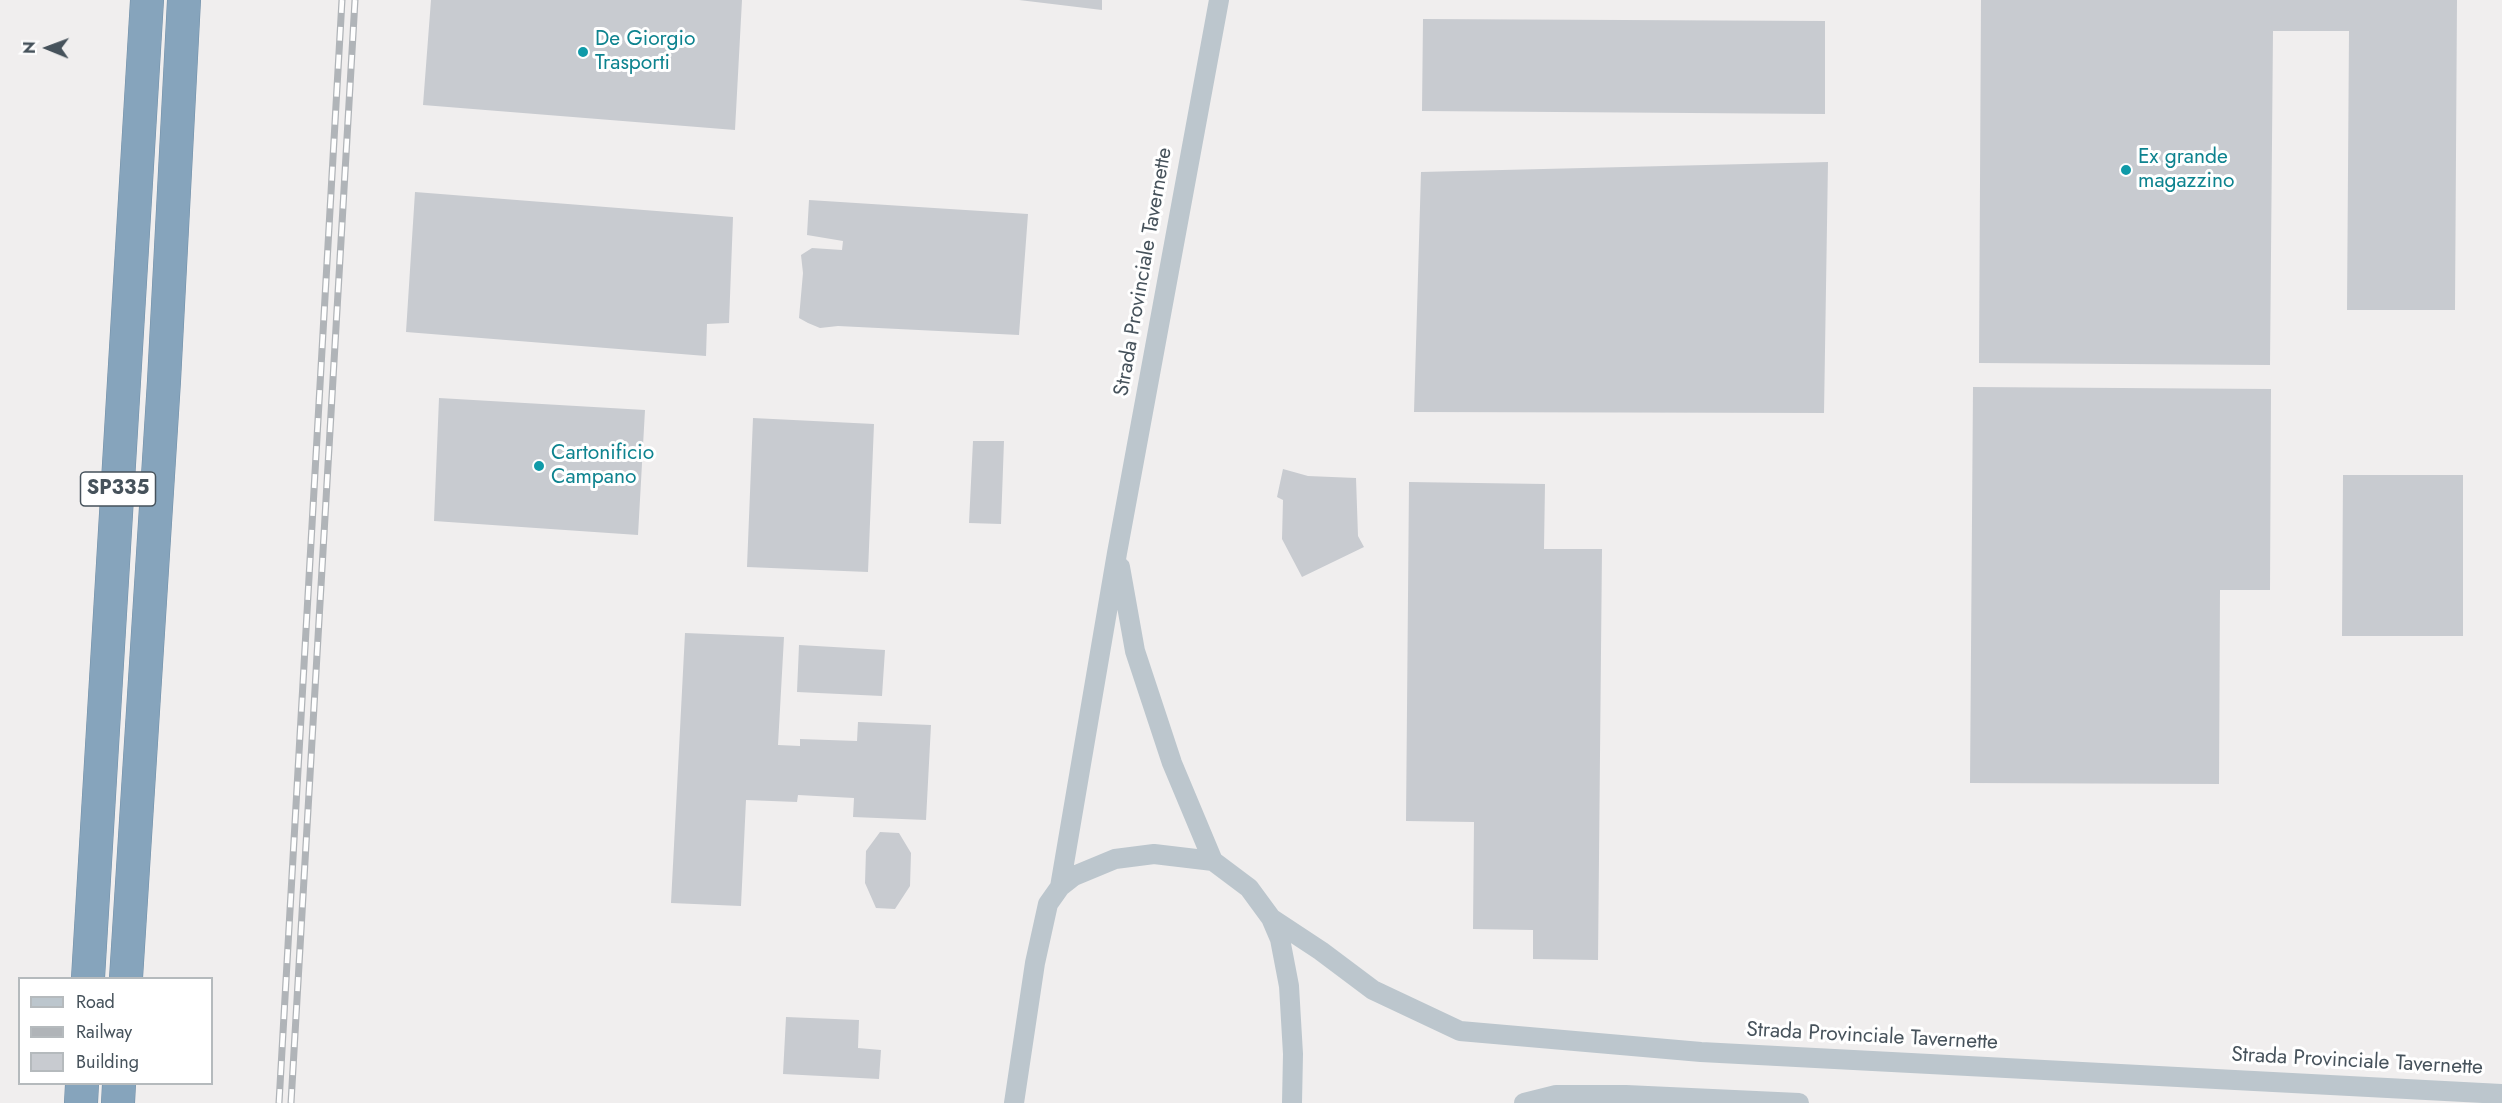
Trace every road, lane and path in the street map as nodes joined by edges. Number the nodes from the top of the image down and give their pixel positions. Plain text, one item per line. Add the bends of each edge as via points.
1 (147, 0) edge
2 (184, 0) edge
3 (1219, 0) edge
4 (1117, 553) junction
5 (1214, 861) junction
6 (1060, 887) junction
7 (1271, 918) junction
8 (88, 977) edge
9 (126, 977) edge
10 (82, 1085) edge
11 (119, 1085) edge
12 (2502, 1094) edge
13 (81, 1103) edge
14 (118, 1103) edge
15 (1014, 1103) edge
16 (1292, 1103) edge
17 (1524, 1103) edge
18 (1799, 1103) edge

1 - 8 highway, SP335
2 - 9 highway, SP335 via 165,381
3 - 4 street, Strada Provinciale Tavernette
4 - 5 street, Strada Provinciale Tavernette via 1135,651 1172,763
4 - 6 street, Strada Provinciale Tavernette
5 - 6 street via 1173,854 1115,859 1074,876
5 - 7 street via 1249,888
6 - 15 street via 1048,904 1035,963
7 - 12 street, Strada Provinciale Tavernette via 1373,990 1460,1031 1713,1053
7 - 16 street via 1280,939 1289,986
10 - 13 highway
11 - 14 highway
17 - 18 street via 1556,1095

